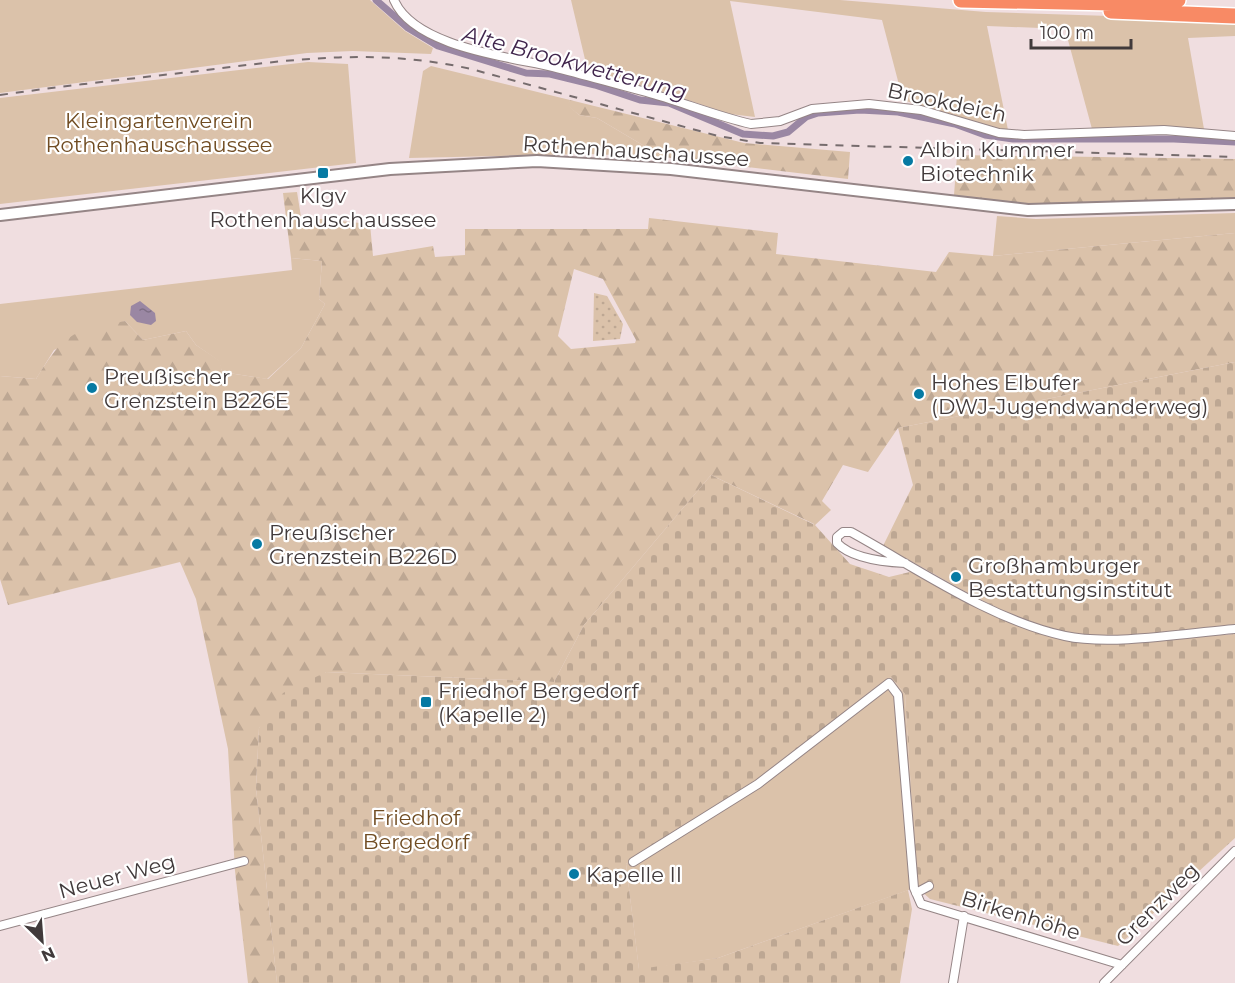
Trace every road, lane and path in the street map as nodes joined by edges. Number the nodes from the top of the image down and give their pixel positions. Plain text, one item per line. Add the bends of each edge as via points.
1 (394, 0) edge
2 (961, 0) edge
3 (1178, 0) edge
4 (1079, 3) junction
5 (1235, 16) edge
6 (1235, 136) edge
7 (1235, 204) edge
8 (0, 215) edge
9 (905, 563) junction
10 (1235, 629) edge
11 (1235, 851) edge
12 (243, 861) dead end
13 (633, 862) dead end
14 (928, 886) dead end
15 (916, 893) junction
16 (964, 916) junction
17 (0, 926) edge
18 (1122, 965) junction
19 (953, 983) edge
20 (1104, 983) edge

1 - 6 street, Brookdeich via 416,25 471,50 563,70 751,124 780,121 812,109 869,104 921,110 999,133 1164,130
2 - 4 highway
3 - 4 highway
4 - 5 highway via 1131,13
7 - 8 main road, Rothenhauschaussee via 1028,210 682,170 537,161 390,169
9 - 9 street via 851,532 837,537 837,543 847,551
9 - 10 street via 1004,616 1066,636 1119,639
11 - 18 street, Grenzweg
12 - 17 street, Neuer Weg
13 - 15 street via 758,784 889,683 898,695
14 - 15 street
15 - 16 street, Birkenhöhe via 921,903
16 - 18 street, Birkenhöhe
16 - 19 street
18 - 20 street, Grenzweg

